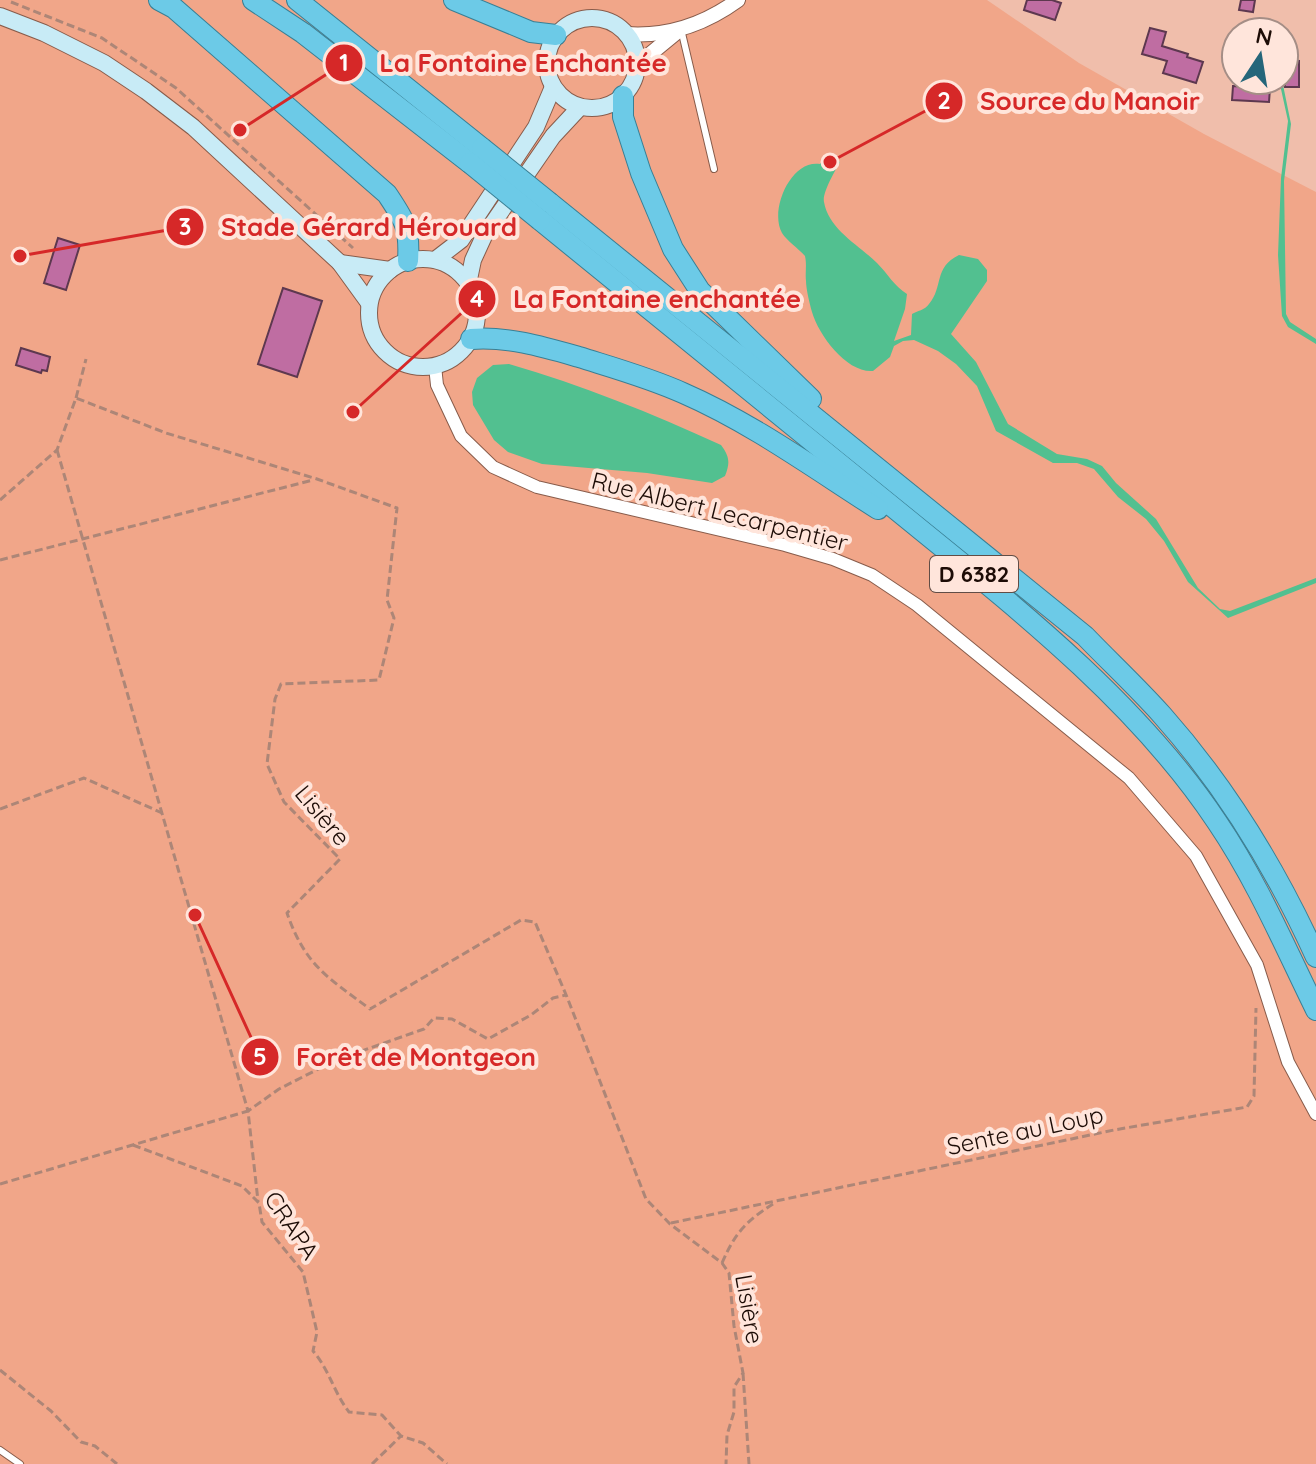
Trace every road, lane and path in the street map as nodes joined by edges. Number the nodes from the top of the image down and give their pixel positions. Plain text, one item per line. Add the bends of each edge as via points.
1 (159, 0) edge
2 (253, 0) edge
3 (297, 0) edge
4 (454, 0) edge
5 (738, 0) edge
6 (0, 16) edge
7 (681, 29) junction
8 (626, 34) junction
9 (556, 35) junction
10 (636, 74) junction
11 (553, 87) junction
12 (623, 96) junction
13 (580, 107) junction
14 (476, 155) junction
15 (714, 169) dead end
16 (545, 212) junction
17 (435, 260) junction
18 (340, 263) junction
19 (399, 265) junction
20 (468, 284) junction
21 (369, 303) junction
22 (471, 339) junction
23 (86, 359) dead end
24 (435, 366) junction
25 (76, 398) junction
26 (57, 450) junction
27 (317, 479) junction
28 (0, 500) edge
29 (940, 519) junction
30 (83, 538) junction
31 (0, 560) edge
32 (959, 561) junction
33 (0, 809) edge
34 (162, 813) junction
35 (1316, 957) edge
36 (566, 994) junction
37 (1256, 1009) dead end
38 (1316, 1010) edge
39 (248, 1111) junction
40 (1316, 1114) edge
41 (133, 1145) junction
42 (0, 1184) edge
43 (777, 1201) junction
44 (259, 1203) junction
45 (670, 1224) junction
46 (722, 1263) junction
47 (0, 1370) edge
48 (743, 1373) junction
49 (401, 1436) junction
50 (0, 1450) edge
51 (20, 1464) edge
52 (117, 1464) edge
53 (372, 1464) edge
54 (447, 1464) edge
55 (726, 1464) edge
56 (749, 1464) edge

1 - 19 highway via 387,194 406,222 409,241
2 - 14 highway, D 6382
3 - 14 highway, D 6382
4 - 9 highway via 531,32
5 - 7 street
6 - 18 main road via 104,63 146,91 193,127
7 - 8 street
7 - 10 street via 649,55
7 - 15 lane
8 - 9 main road via 596,18 574,21
8 - 10 main road via 634,46
9 - 11 main road via 546,61
10 - 12 main road
11 - 13 main road
11 - 17 main road via 536,127 461,240
12 - 13 main road via 595,108
12 - 29 highway via 623,117 641,173 673,249 700,291
13 - 20 main road via 553,136 484,236
14 - 16 highway, D 6382, bridge
16 - 29 highway, D 6382
16 - 32 highway, D 6382
17 - 19 main road
17 - 20 main road
18 - 19 main road
18 - 21 main road
19 - 21 main road via 373,290
20 - 22 main road via 477,311
21 - 24 main road via 371,330 385,353 409,365
22 - 24 main road
22 - 32 highway via 509,340 556,351 683,393 739,421
23 - 25 path
24 - 40 street, Rue Albert Lecarpentier via 437,385 461,436 493,467 537,487 785,545 872,575 917,605 1129,778 1196,856 1257,965 1288,1062
25 - 26 path
25 - 27 path, Lisière via 166,433
26 - 28 path
26 - 30 path
27 - 30 path
27 - 36 path, Lisière via 397,508 387,600 394,618 379,680 281,684 275,699 267,764 284,802 340,859 287,913 297,942 323,975 370,1009 521,920 535,922
29 - 35 highway, D 6382 via 1085,636 1162,715 1252,835
30 - 31 path
30 - 34 path
32 - 38 highway, D 6382 via 1107,690 1181,773 1260,894
33 - 34 path via 84,778
34 - 39 path
36 - 39 path via 488,1039 452,1019 434,1018 424,1029 336,1060
36 - 45 path, Lisière via 646,1199
37 - 43 path, Sente au Loup via 1254,1096 1247,1107
39 - 41 path
39 - 44 path
41 - 42 path
41 - 44 path, CRAPA via 242,1186
43 - 45 path, Sente au Loup
43 - 46 path via 748,1220
44 - 49 path, CRAPA via 262,1222 303,1272 317,1332 313,1351 326,1366 337,1396 349,1412 382,1415
45 - 46 path, Lisière
46 - 48 path, Lisière via 729,1273
47 - 52 path via 81,1442
48 - 55 path, Lisière via 734,1387
48 - 56 path, Lisière
49 - 53 path
49 - 54 path, CRAPA via 423,1443
50 - 51 lane

